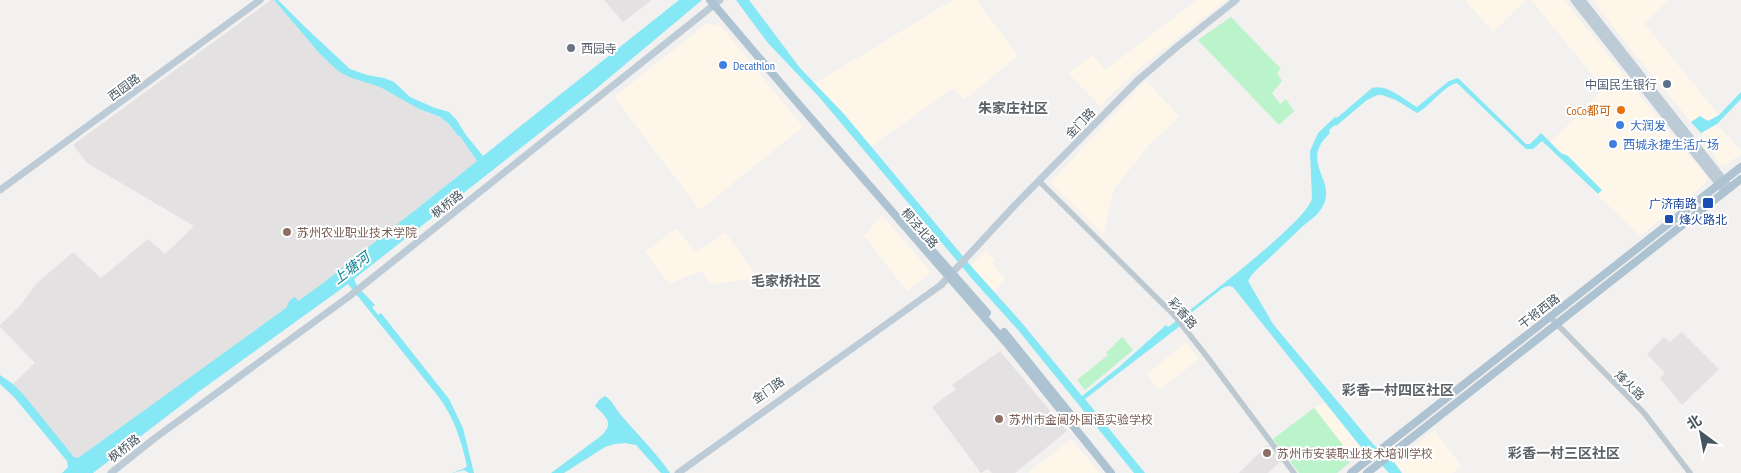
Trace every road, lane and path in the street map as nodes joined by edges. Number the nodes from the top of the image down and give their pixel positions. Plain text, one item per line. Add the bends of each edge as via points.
1 (260, 0) edge
2 (1236, 0) edge
3 (1574, 0) edge
4 (1582, 0) edge
5 (716, 1) edge
6 (1741, 167) edge
7 (1741, 179) edge
8 (1039, 181) junction
9 (1722, 182) junction
10 (0, 190) edge
11 (1727, 190) junction
12 (951, 273) junction
13 (1550, 317) junction
14 (1556, 325) junction
15 (111, 473) edge
16 (673, 473) edge
17 (1111, 473) edge
18 (1118, 473) edge
19 (1294, 473) edge
20 (1351, 473) edge
21 (1367, 473) edge
22 (1690, 473) edge

1 - 10 main road, 西园路
2 - 8 main road, 金门路 via 1137,81
3 - 9 main road
4 - 9 main road
5 - 12 main road, 桐泾北路
5 - 15 main road, 枫桥路 via 368,282
6 - 9 main road, 干将西路
7 - 11 main road, 干将西路
8 - 12 main road, 金门路
8 - 19 street, 彩香路 via 1174,315
9 - 11 main road
9 - 13 main road, 干将西路
11 - 14 main road, 干将西路
12 - 16 main road, 金门路
12 - 17 main road, 桐泾北路
12 - 18 main road, 桐泾北路 via 1023,354
13 - 14 street, 烽火路
13 - 20 main road, 干将西路
14 - 21 main road, 干将西路
14 - 22 street, 烽火路 via 1644,413

